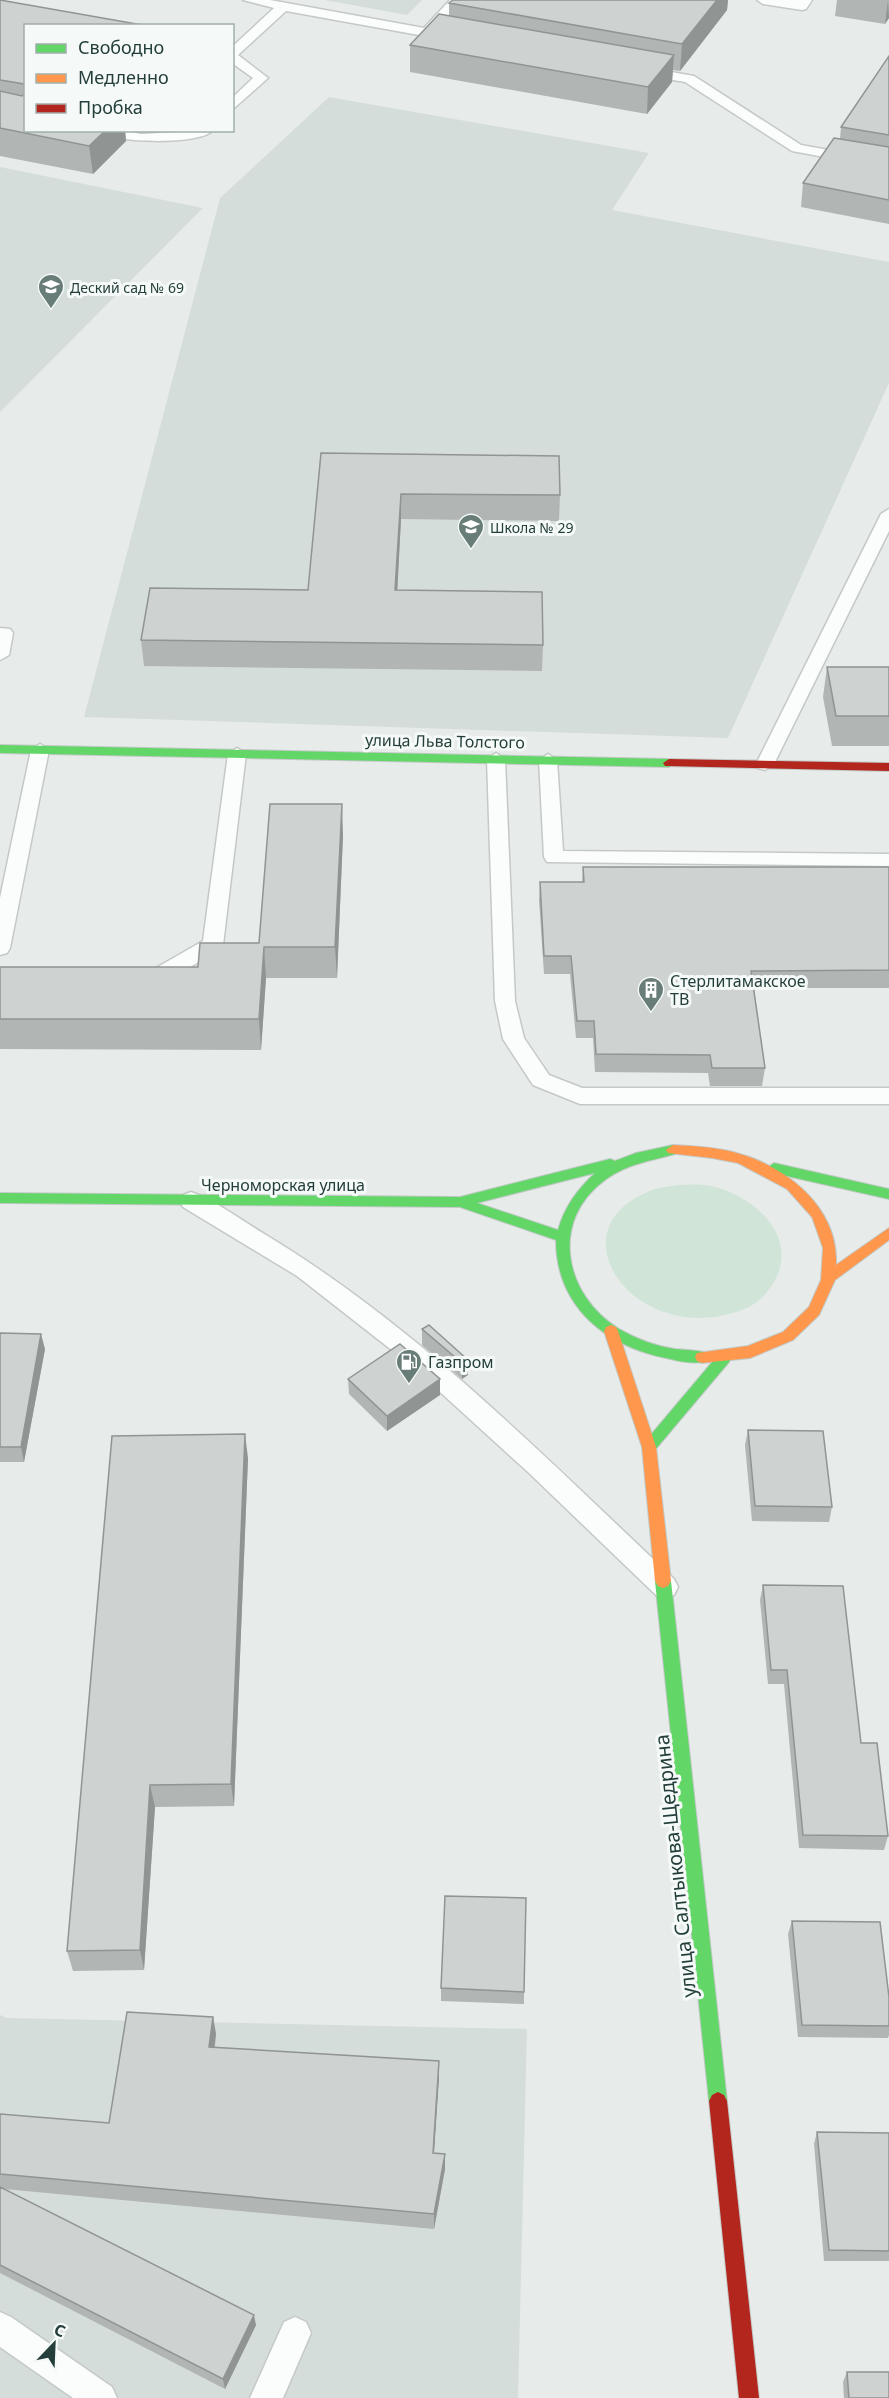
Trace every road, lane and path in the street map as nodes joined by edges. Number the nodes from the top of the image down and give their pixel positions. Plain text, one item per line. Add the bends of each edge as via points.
1 (249, 0) edge
2 (457, 0) edge
3 (763, 0) edge
4 (806, 0) edge
5 (284, 6) junction
6 (427, 32) junction
7 (461, 38) edge
8 (234, 54) edge
9 (234, 58) edge
10 (632, 69) edge
11 (234, 104) edge
12 (110, 132) edge
13 (205, 132) edge
14 (889, 165) edge
15 (889, 514) edge
16 (0, 633) edge
17 (0, 655) edge
18 (0, 749) edge
19 (40, 750) junction
20 (237, 754) junction
21 (496, 759) junction
22 (548, 760) junction
23 (765, 764) junction
24 (889, 767) edge
25 (889, 860) edge
26 (0, 948) edge
27 (129, 979) edge
28 (889, 1096) edge
29 (633, 1158) junction
30 (756, 1164) junction
31 (889, 1194) edge
32 (0, 1198) edge
33 (191, 1201) junction
34 (460, 1202) junction
35 (889, 1233) edge
36 (560, 1236) junction
37 (831, 1276) junction
38 (611, 1331) junction
39 (724, 1358) junction
40 (649, 1448) junction
41 (665, 1588) junction
42 (0, 2328) edge
43 (295, 2333) dead end
44 (101, 2398) edge
45 (266, 2398) edge
46 (749, 2398) edge

1 - 5 lane
2 - 6 lane
3 - 4 lane via 802,6
5 - 6 lane
5 - 8 lane
6 - 7 lane
9 - 11 lane via 261,78
10 - 14 lane via 688,79 797,148
12 - 13 lane via 141,138
15 - 23 lane
16 - 17 lane via 4,633
18 - 19 main road, улица Льва Толстого
19 - 20 main road, улица Льва Толстого
19 - 26 lane
20 - 21 main road, улица Льва Толстого
20 - 27 lane via 213,945 153,979
21 - 22 main road, улица Льва Толстого
21 - 28 lane via 505,1001 514,1039 541,1080 580,1096
22 - 23 main road, улица Льва Толстого
22 - 25 lane via 554,857
23 - 24 main road, улица Льва Толстого
29 - 30 main road via 673,1150 716,1152
29 - 34 main road
29 - 36 main road via 597,1177 572,1204
30 - 31 main road
30 - 37 main road via 791,1184 816,1211 830,1243
32 - 33 main road, Черноморская улица
33 - 34 main road, Черноморская улица
33 - 41 lane via 305,1270 415,1355
34 - 36 main road, Черноморская улица
35 - 37 main road
36 - 38 main road via 563,1270 580,1304
37 - 39 main road via 820,1306 796,1330 763,1349
38 - 39 main road via 645,1348 684,1358
38 - 40 main road, улица Салтыкова-Щедрина
39 - 40 main road
40 - 41 main road, улица Салтыкова-Щедрина
41 - 46 main road, улица Салтыкова-Щедрина
42 - 44 lane
43 - 45 lane

